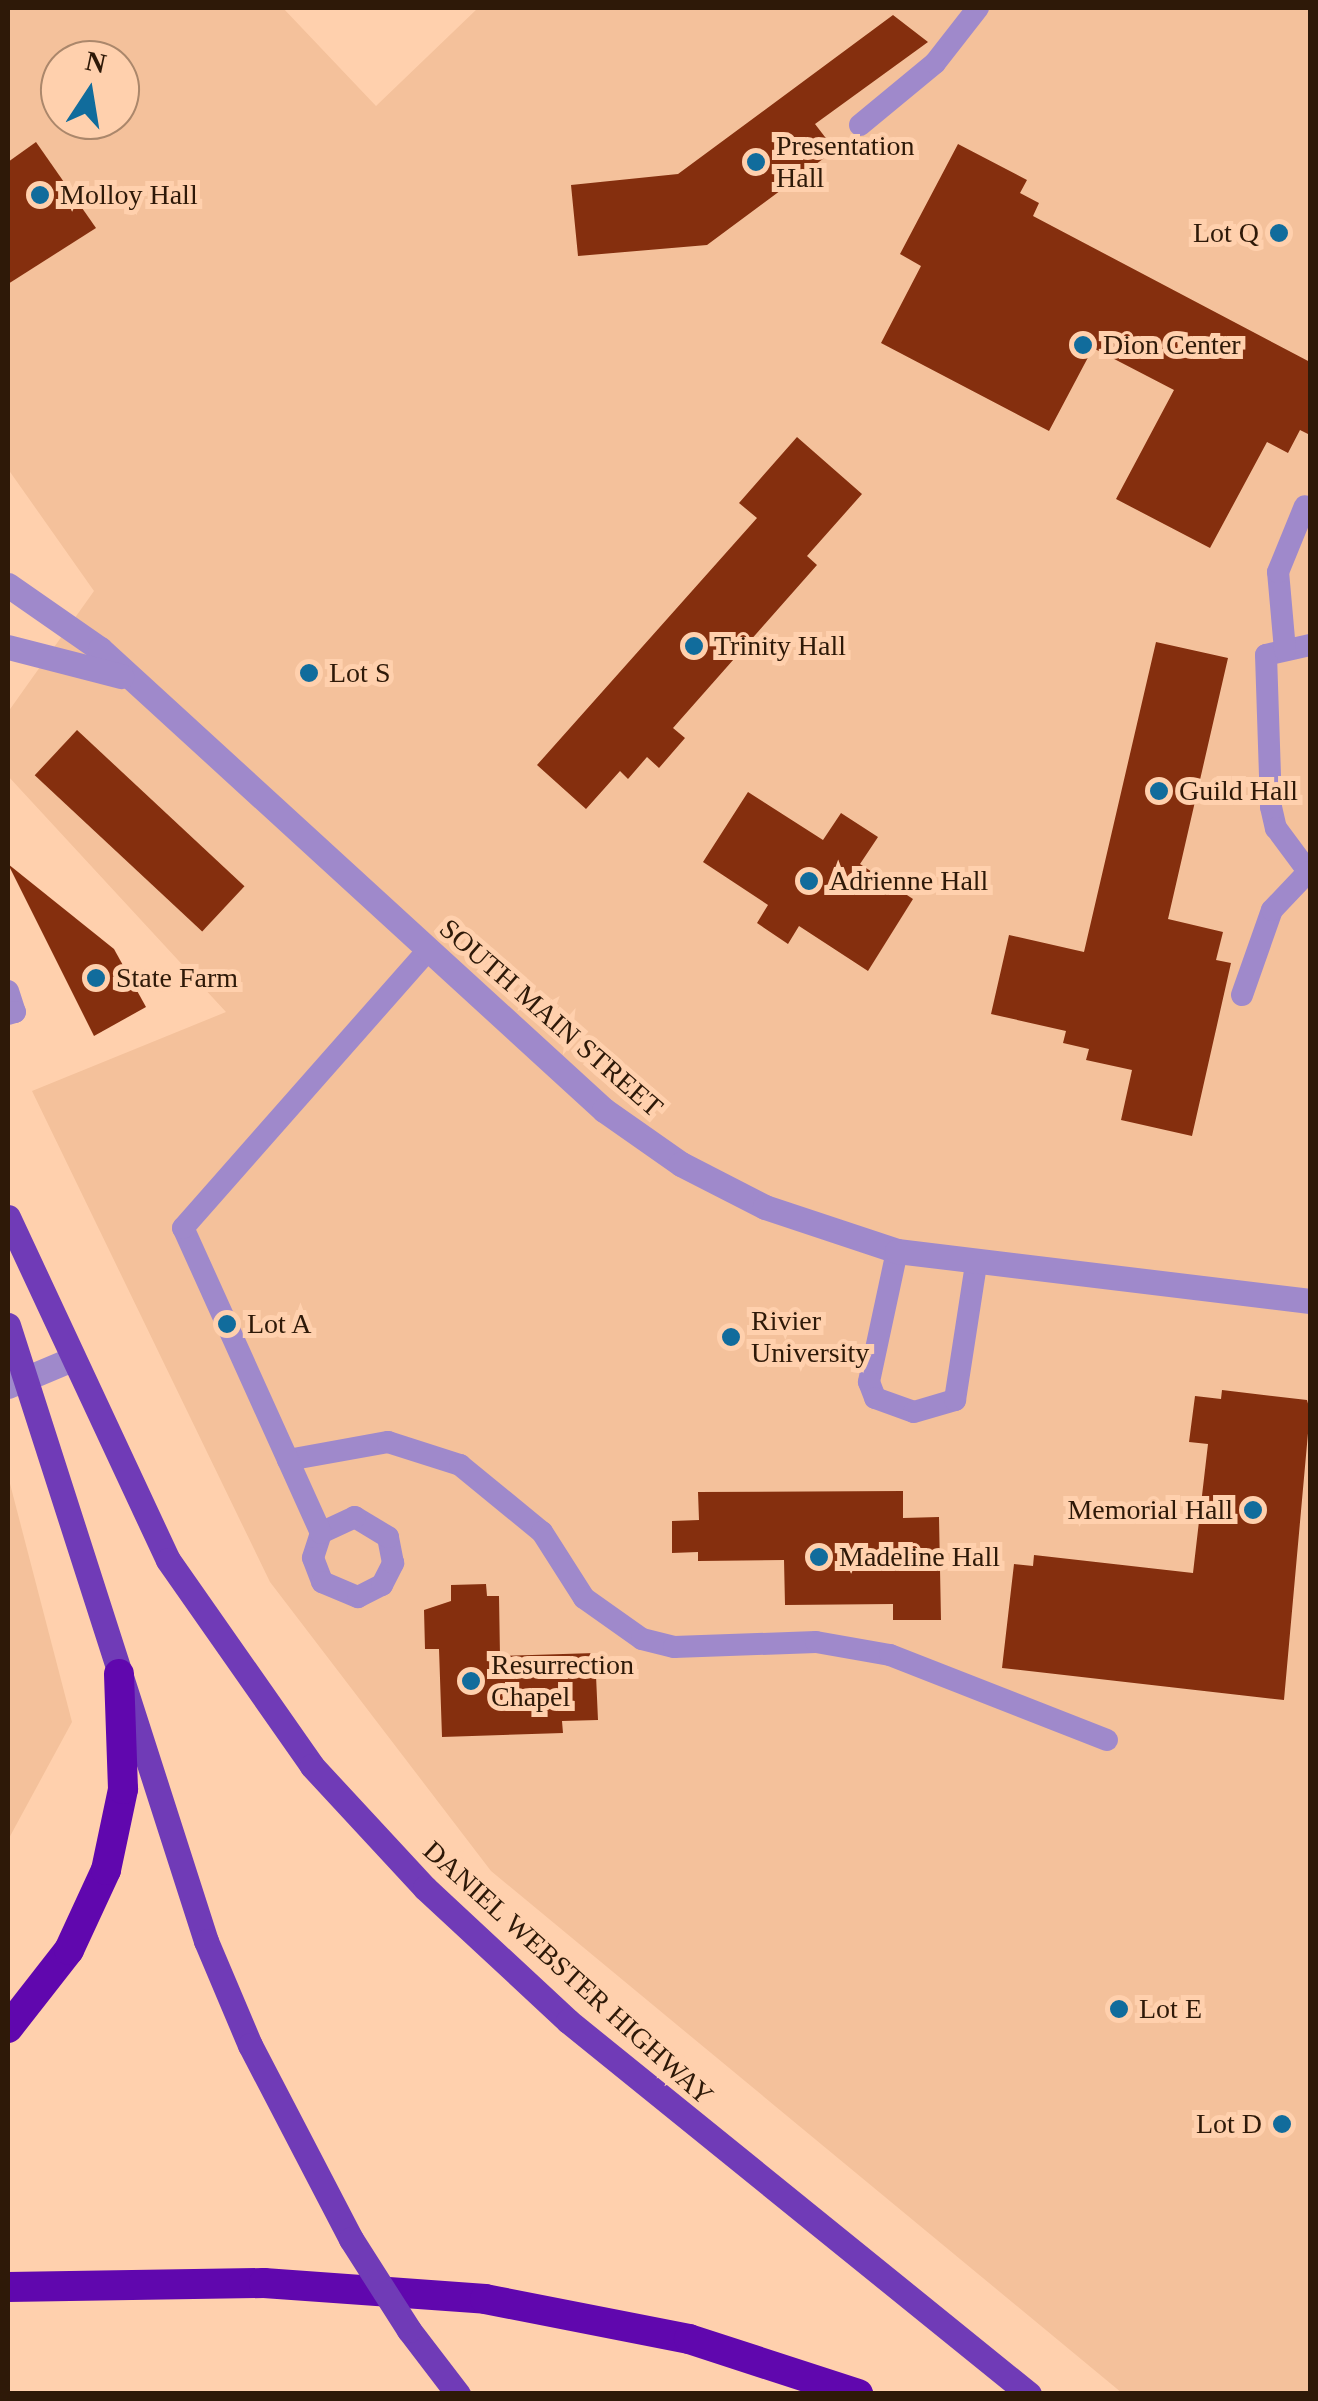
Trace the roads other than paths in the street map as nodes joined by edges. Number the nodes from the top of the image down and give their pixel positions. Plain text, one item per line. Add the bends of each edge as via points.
1 (978, 8) edge
2 (860, 125) dead end
3 (1305, 506) dead end
4 (8, 586) edge
5 (1310, 645) edge
6 (8, 647) edge
7 (1285, 650) junction
8 (126, 678) junction
9 (1309, 873) edge
10 (428, 950) junction
11 (8, 991) edge
12 (1242, 995) dead end
13 (8, 1014) edge
14 (8, 1217) edge
15 (897, 1251) junction
16 (976, 1264) junction
17 (1310, 1301) edge
18 (8, 1325) edge
19 (72, 1359) junction
20 (16, 1383) edge
21 (288, 1460) junction
22 (321, 1533) dead end
23 (120, 1674) junction
24 (1107, 1740) dead end
25 (8, 2028) edge
26 (8, 2288) edge
27 (458, 2394) edge
28 (858, 2394) edge
29 (1029, 2394) edge

1 - 2 lane via 935,63
3 - 7 lane via 1278,572
4 - 8 street, SOUTH MAIN STREET via 86,638
5 - 7 lane
6 - 8 street, SOUTH MAIN STREET
7 - 9 lane via 1266,655 1271,807 1276,828
8 - 10 street, SOUTH MAIN STREET
9 - 12 lane via 1272,910
10 - 15 street, SOUTH MAIN STREET via 604,1110 681,1164 765,1207
10 - 21 lane via 183,1228
11 - 13 lane via 14,1012
14 - 19 main road, DANIEL WEBSTER HIGHWAY
15 - 16 street, SOUTH MAIN STREET
15 - 16 lane via 869,1382 874,1398 914,1412 955,1400
16 - 17 street, SOUTH MAIN STREET
18 - 20 main road
19 - 20 street
19 - 29 main road, DANIEL WEBSTER HIGHWAY via 190,1597 279,1726 342,1800 568,2021
20 - 23 main road
21 - 22 lane
21 - 24 lane via 388,1442 460,1465 542,1532 584,1598 642,1639 674,1647 816,1642 890,1655
23 - 25 highway via 124,1778 106,1870 69,1950
23 - 27 main road, bridge via 220,1977 351,2239
26 - 28 highway via 248,2282 485,2298 688,2339

